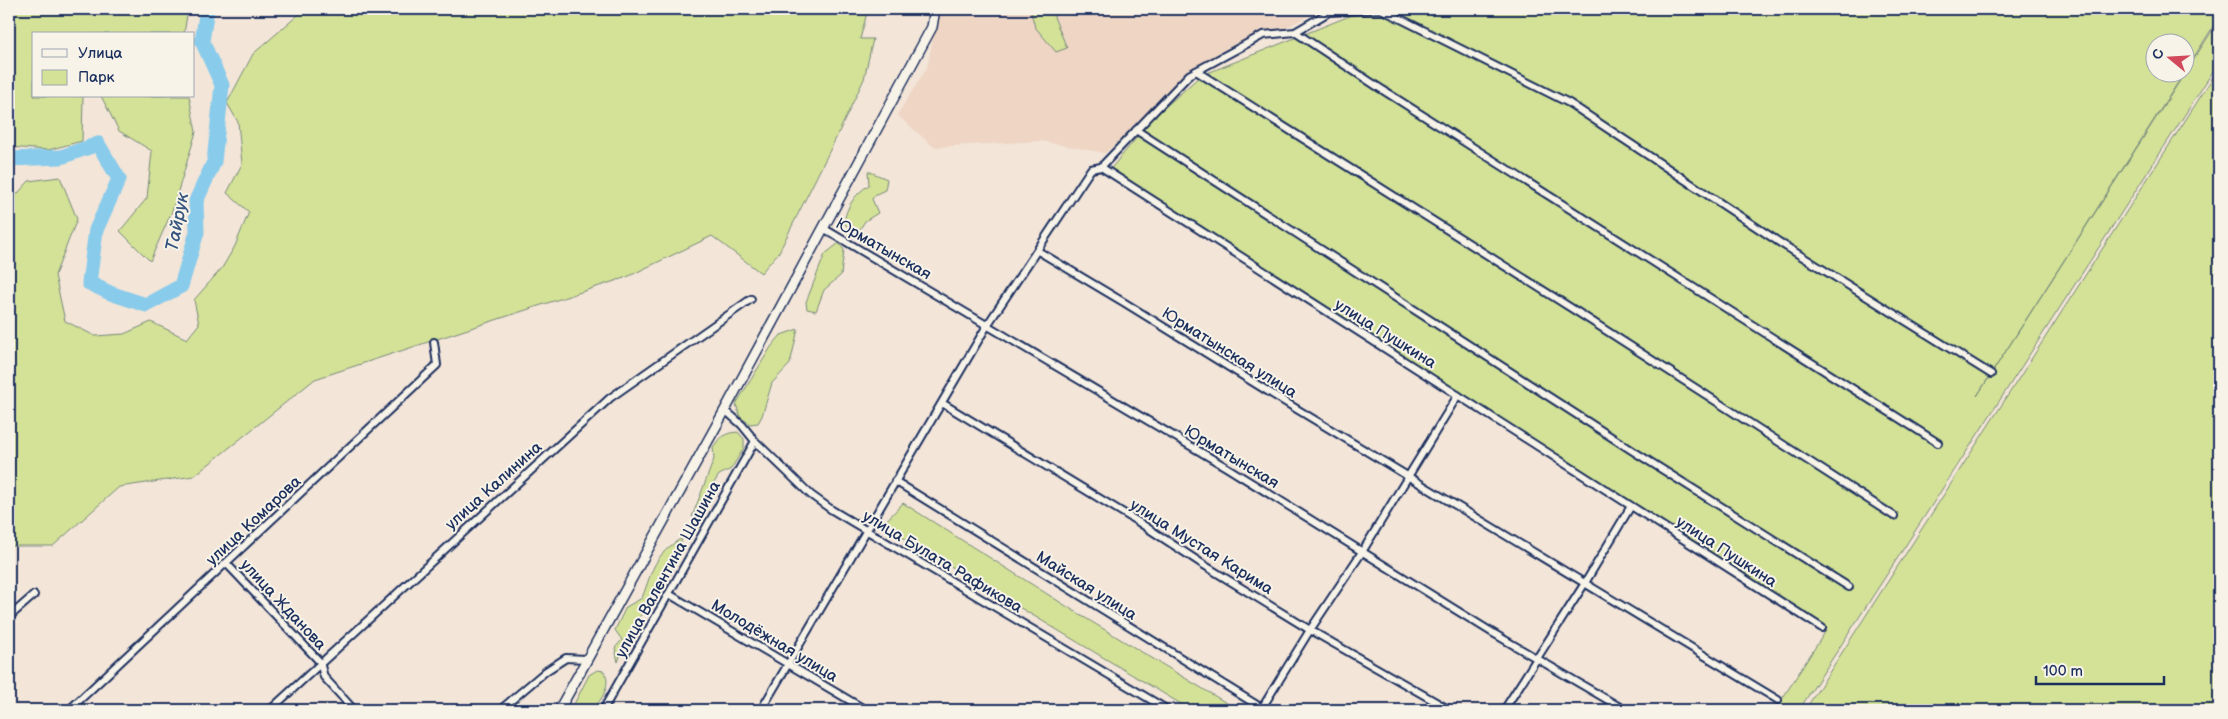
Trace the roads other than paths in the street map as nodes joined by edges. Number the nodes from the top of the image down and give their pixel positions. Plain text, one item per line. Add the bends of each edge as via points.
1 (935, 9) edge
2 (1381, 9) edge
3 (1296, 32) junction
4 (1196, 71) junction
5 (1136, 130) junction
6 (1101, 167) junction
7 (823, 228) junction
8 (1038, 252) junction
9 (751, 300) dead end
10 (988, 324) junction
11 (434, 342) dead end
12 (1991, 374) dead end
13 (1458, 395) junction
14 (942, 403) junction
15 (724, 410) junction
16 (755, 441) junction
17 (1938, 443) dead end
18 (1408, 476) junction
19 (895, 481) junction
20 (1631, 506) junction
21 (1894, 516) dead end
22 (865, 532) junction
23 (1362, 552) junction
24 (227, 564) junction
25 (1585, 583) junction
26 (1849, 587) dead end
27 (669, 594) junction
28 (34, 595) dead end
29 (9, 617) edge
30 (1822, 628) dead end
31 (1310, 630) junction
32 (586, 659) junction
33 (1537, 660) junction
34 (320, 662) junction
35 (788, 664) junction
36 (1778, 700) dead end
37 (1263, 709) edge
38 (69, 710) edge
39 (270, 710) edge
40 (354, 710) edge
41 (500, 710) edge
42 (559, 710) edge
43 (603, 710) edge
44 (761, 710) edge
45 (866, 710) edge
46 (1168, 710) edge
47 (1450, 710) edge
48 (1504, 710) edge
49 (1625, 710) edge

1 - 7 street via 932,26
2 - 3 street via 1329,12
2 - 12 street via 1569,103 1782,244
3 - 4 street via 1263,35
3 - 17 street
4 - 5 street
4 - 21 street
5 - 6 street
5 - 26 street
6 - 8 street via 1091,169
6 - 13 street, улица Пушкина
7 - 10 street, Юрматынская
7 - 15 street
8 - 10 street
8 - 18 street, Юрматынская улица
9 - 34 street, улица Калинина via 610,398
10 - 14 street
10 - 23 street, Юрматынская
11 - 24 street, улица Комарова via 437,365
13 - 18 street
13 - 20 street, улица Пушкина
14 - 19 street
14 - 31 street, улица Мустая Карима
15 - 16 street, улица Булата Рафикова via 742,424
15 - 32 street
16 - 22 street, улица Булата Рафикова via 811,495
16 - 27 street, улица Валентина Шашина
18 - 23 street
18 - 25 street, Юрматынская улица
19 - 22 street
19 - 37 street, Майская улица
20 - 25 street
20 - 30 street, улица Пушкина
22 - 35 street
22 - 46 street, улица Булата Рафикова
23 - 31 street
23 - 33 street, Юрматынская
24 - 34 street, улица Жданова
24 - 38 street, улица Комарова
25 - 33 street
25 - 36 street, Юрматынская улица
27 - 35 street, Молодёжная улица
27 - 43 street, улица Валентина Шашина
28 - 29 street
31 - 37 street
31 - 47 street, улица Мустая Карима
32 - 41 street via 566,658
32 - 42 street
33 - 48 street
33 - 49 street, Юрматынская
34 - 39 street, улица Калинина
34 - 40 street, улица Жданова via 324,677
35 - 44 street
35 - 45 street, Молодёжная улица

